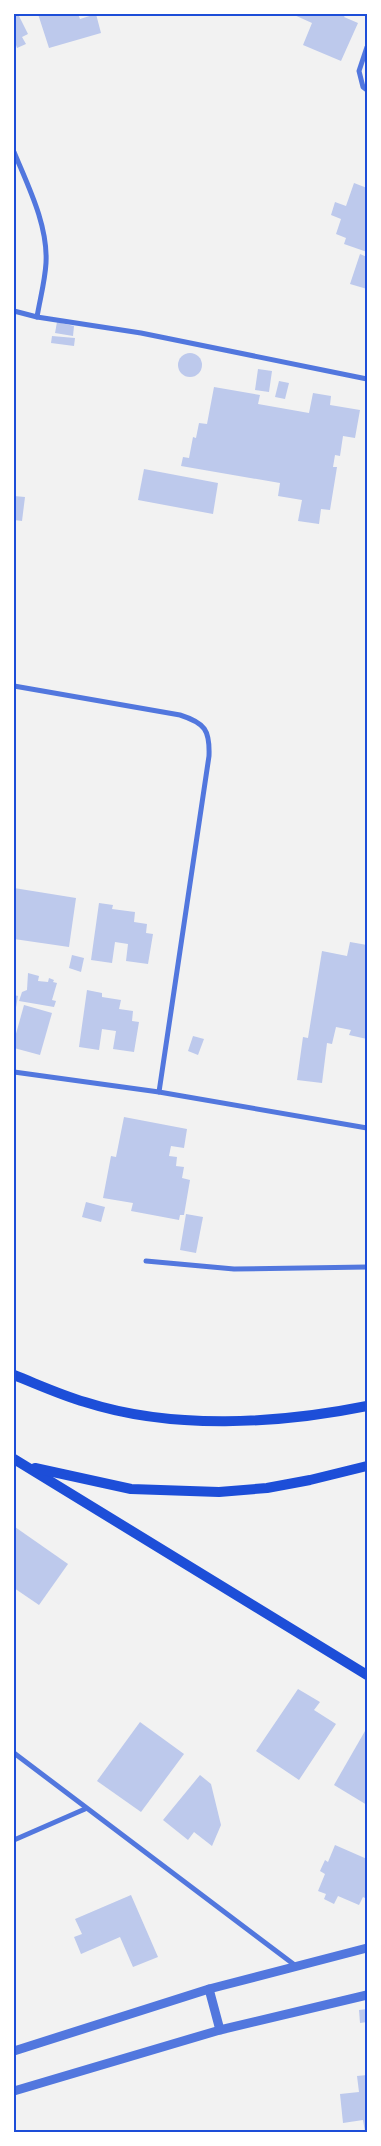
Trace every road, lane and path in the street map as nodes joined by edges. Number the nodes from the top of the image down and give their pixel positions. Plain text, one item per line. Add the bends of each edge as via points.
1 (367, 47) edge
2 (367, 90) edge
3 (14, 152) edge
4 (14, 311) edge
5 (37, 317) junction
6 (367, 379) edge
7 (14, 686) edge
8 (14, 1072) edge
9 (159, 1092) junction
10 (367, 1128) edge
11 (146, 1261) dead end
12 (367, 1268) edge
13 (14, 1375) edge
14 (367, 1406) edge
15 (14, 1459) edge
16 (24, 1465) junction
17 (367, 1466) edge
18 (367, 1675) edge
19 (14, 1753) edge
20 (86, 1809) junction
21 (14, 1840) edge
22 (367, 1948) edge
23 (296, 1966) junction
24 (209, 1989) junction
25 (367, 1995) edge
26 (220, 2030) junction
27 (14, 2051) edge
28 (14, 2091) edge

1 - 2 street via 359,71 363,87
3 - 5 street via 44,240 46,262
4 - 5 street
5 - 6 street via 141,332
7 - 9 street via 180,715 194,719 205,728 208,756
8 - 9 street
9 - 10 street
11 - 12 street via 234,1269
13 - 14 main road via 102,1407 196,1420 228,1422 318,1415
15 - 16 main road
16 - 17 main road via 132,1489 219,1492 276,1487
16 - 18 main road
19 - 20 street
20 - 21 street
20 - 23 street
22 - 23 street
23 - 24 street
24 - 26 street
24 - 27 street
25 - 26 street
26 - 28 street

